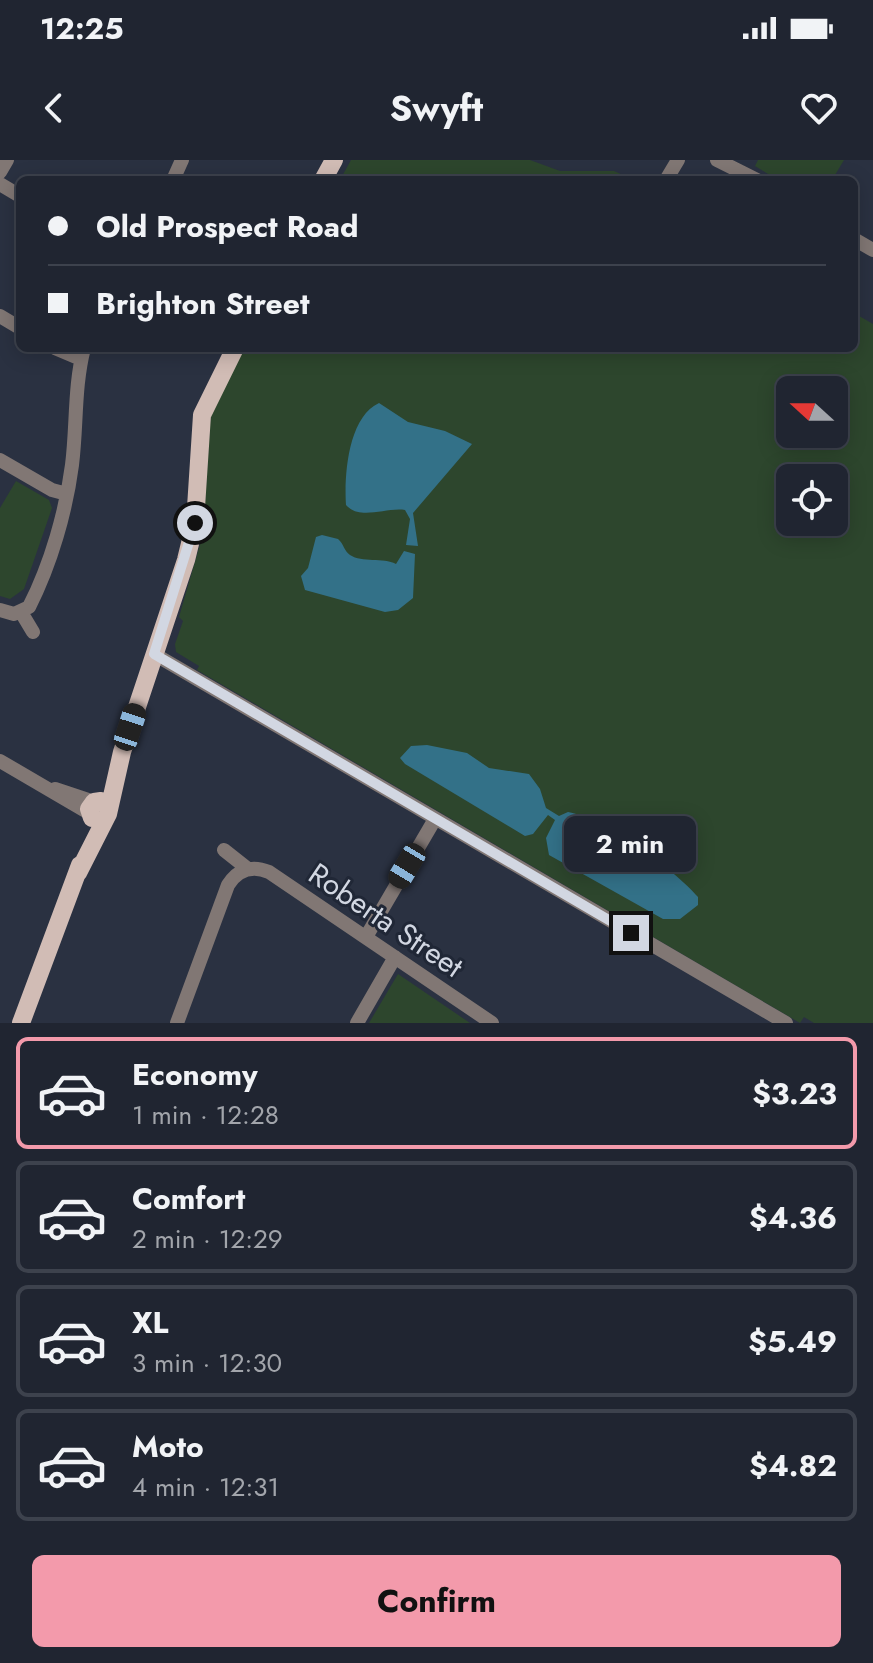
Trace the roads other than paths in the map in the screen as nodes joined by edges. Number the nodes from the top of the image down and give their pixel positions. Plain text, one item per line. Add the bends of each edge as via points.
1 (7, 160) edge
2 (717, 160) edge
3 (0, 172) edge
4 (749, 176) edge
5 (233, 352) edge
6 (83, 354) edge
7 (0, 460) edge
8 (67, 494) junction
9 (0, 610) edge
10 (21, 612) junction
11 (33, 632) dead end
12 (154, 654) junction
13 (0, 761) edge
14 (98, 810) junction
15 (435, 819) junction
16 (224, 850) dead end
17 (248, 869) junction
18 (366, 937) junction
19 (395, 957) junction
20 (21, 1023) edge
21 (177, 1023) edge
22 (357, 1023) edge
23 (492, 1023) edge
24 (786, 1023) edge

1 - 3 street
2 - 4 street
5 - 12 main road via 203,408 193,531
6 - 8 street
7 - 8 street
8 - 10 street via 31,604
9 - 10 street
10 - 11 street
12 - 14 main road
12 - 15 street
13 - 14 street
14 - 20 main road
15 - 18 street
15 - 24 street
16 - 17 street, Roberta Street
17 - 18 street, Roberta Street via 269,872
17 - 21 street via 228,885
18 - 19 street, Roberta Street
19 - 22 street
19 - 23 street, Roberta Street

